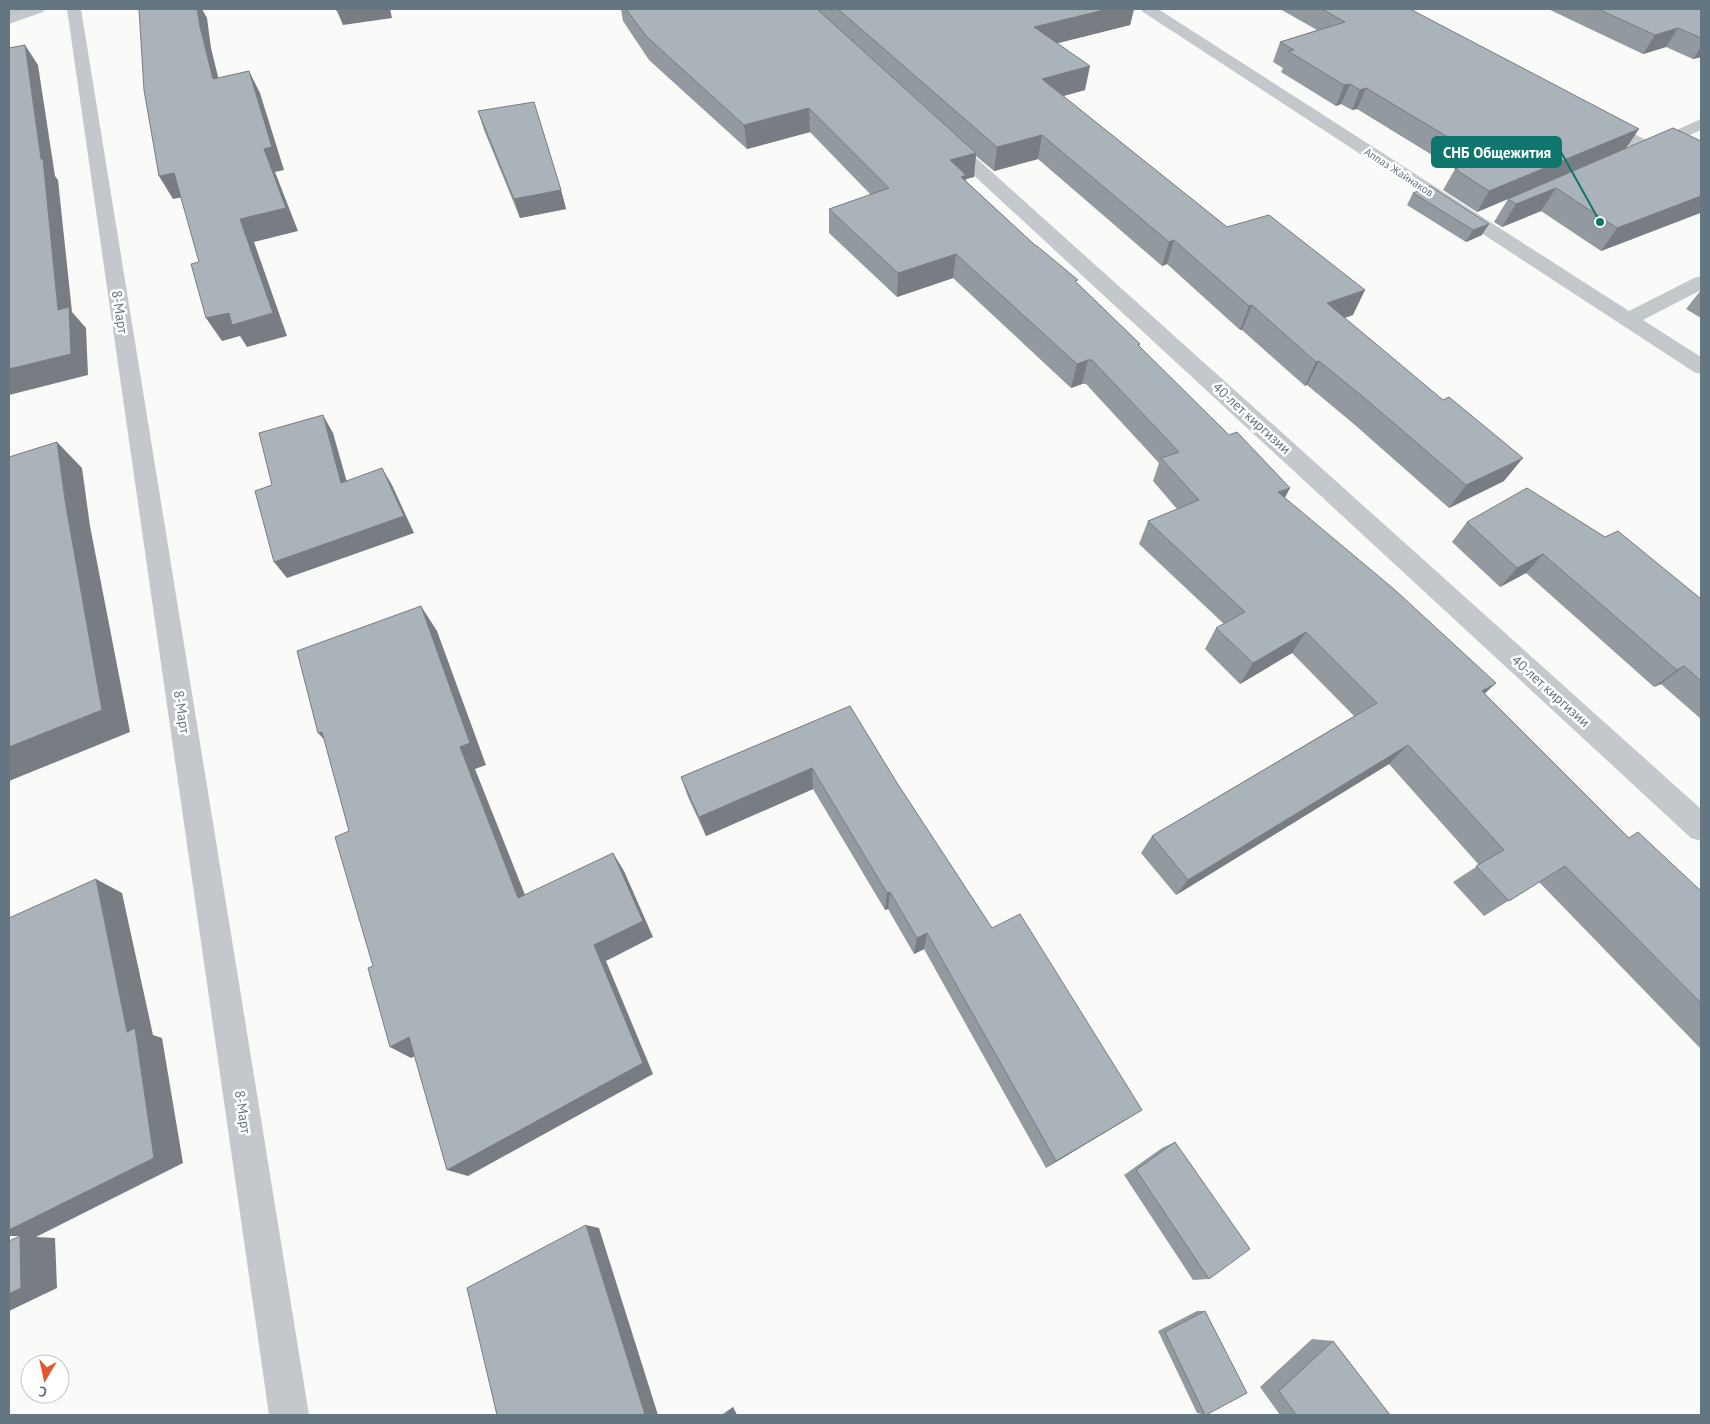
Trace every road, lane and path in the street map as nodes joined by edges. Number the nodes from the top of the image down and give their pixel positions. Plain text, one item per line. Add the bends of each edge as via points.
1 (38, 9) edge
2 (74, 9) edge
3 (1148, 9) edge
4 (9, 20) edge
5 (1589, 116) edge
6 (1701, 124) edge
7 (935, 130) edge
8 (1649, 148) junction
9 (1631, 156) edge
10 (1494, 214) edge
11 (1476, 221) junction
12 (1701, 282) edge
13 (1628, 320) junction
14 (1701, 366) edge
15 (1701, 828) edge
16 (289, 1415) edge

1 - 4 street
2 - 16 street, 8-Март
3 - 11 street, Аппаз Жайнаков
5 - 8 street
6 - 8 street
7 - 15 street, 40-лет киргизии
8 - 9 street
10 - 11 street
11 - 13 street, Аппаз Жайнаков
12 - 13 street
13 - 14 street, Аппаз Жайнаков

